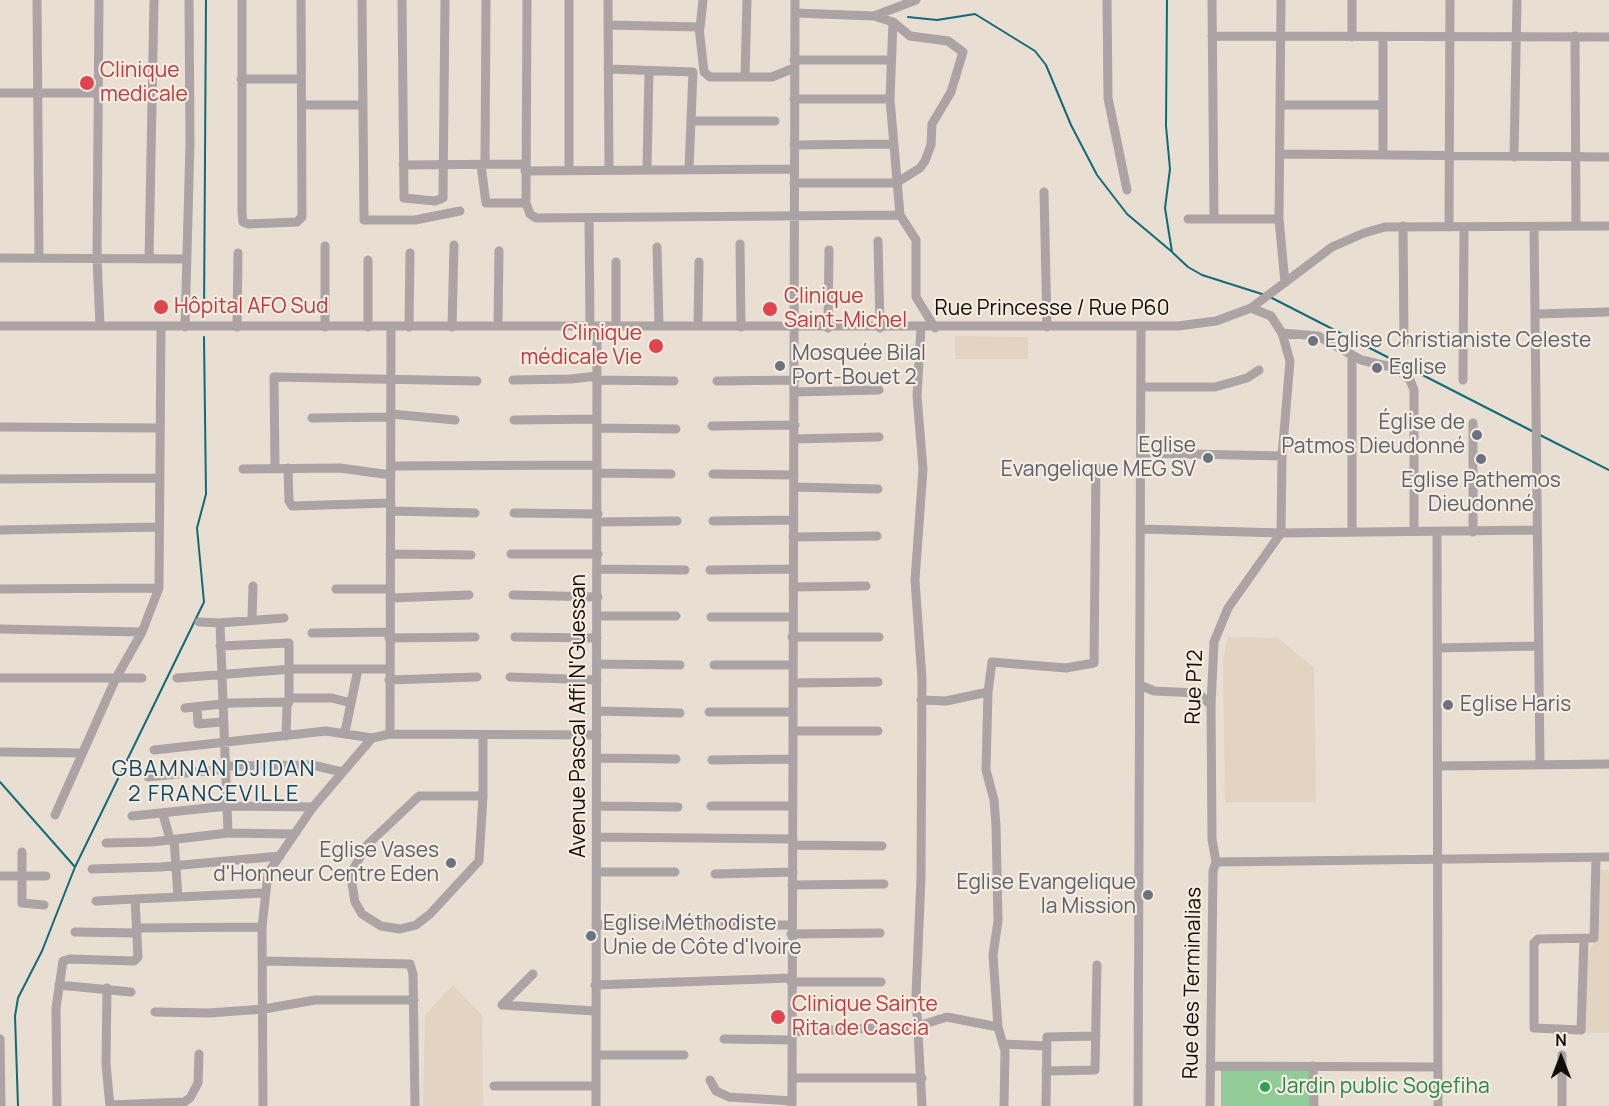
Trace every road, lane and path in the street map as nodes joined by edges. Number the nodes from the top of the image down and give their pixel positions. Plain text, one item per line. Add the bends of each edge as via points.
1 (37, 0) edge
2 (99, 0) edge
3 (154, 0) edge
4 (189, 0) edge
5 (242, 0) edge
6 (301, 0) edge
7 (362, 0) edge
8 (402, 0) edge
9 (445, 0) edge
10 (486, 0) edge
11 (527, 0) edge
12 (569, 0) edge
13 (608, 0) edge
14 (703, 0) edge
15 (747, 0) edge
16 (795, 0) edge
17 (916, 0) edge
18 (1107, 0) edge
19 (1212, 0) edge
20 (1281, 0) edge
21 (1352, 0) edge
22 (1450, 0) edge
23 (1517, 0) edge
24 (795, 14) junction
25 (874, 16) junction
26 (892, 22) junction
27 (608, 25) junction
28 (700, 28) junction
29 (1212, 36) junction
30 (1575, 36) junction
31 (1281, 37) junction
32 (1352, 37) junction
33 (1450, 37) junction
34 (1517, 37) junction
35 (1609, 37) edge
36 (1383, 38) junction
37 (891, 60) junction
38 (794, 64) junction
39 (608, 69) junction
40 (649, 71) junction
41 (693, 72) junction
42 (704, 72) junction
43 (745, 77) junction
44 (241, 79) junction
45 (301, 79) junction
46 (0, 93) edge
47 (37, 93) junction
48 (97, 93) junction
49 (794, 99) junction
50 (890, 99) junction
51 (302, 105) junction
52 (362, 105) junction
53 (1281, 105) junction
54 (1383, 105) junction
55 (692, 121) junction
56 (775, 121) dead end
57 (892, 144) junction
58 (794, 145) junction
59 (1281, 154) junction
60 (1383, 154) junction
61 (1450, 156) junction
62 (1514, 157) junction
63 (1576, 157) junction
64 (1609, 157) edge
65 (403, 165) junction
66 (444, 165) junction
67 (483, 165) junction
68 (525, 168) junction
69 (609, 169) junction
70 (647, 169) junction
71 (689, 169) junction
72 (794, 169) junction
73 (569, 170) junction
74 (794, 183) junction
75 (896, 183) junction
76 (1127, 190) dead end
77 (1044, 192) dead end
78 (526, 203) junction
79 (459, 211) dead end
80 (900, 215) junction
81 (794, 216) junction
82 (589, 218) junction
83 (1188, 219) dead end
84 (1214, 219) junction
85 (1280, 219) junction
86 (1404, 226) junction
87 (1576, 226) junction
88 (1609, 226) edge
89 (1449, 227) junction
90 (1534, 227) junction
91 (1464, 228) junction
92 (878, 241) dead end
93 (740, 244) dead end
94 (454, 245) dead end
95 (325, 246) dead end
96 (657, 247) dead end
97 (829, 250) dead end
98 (499, 251) dead end
99 (238, 253) dead end
100 (410, 253) dead end
101 (39, 257) junction
102 (0, 258) edge
103 (97, 258) junction
104 (149, 259) junction
105 (185, 259) junction
106 (368, 260) dead end
107 (616, 262) dead end
108 (699, 262) dead end
109 (1285, 283) junction
110 (1251, 308) junction
111 (1609, 312) edge
112 (1535, 314) junction
113 (0, 326) edge
114 (100, 326) junction
115 (498, 326) junction
116 (594, 326) junction
117 (616, 326) junction
118 (659, 326) junction
119 (698, 326) junction
120 (161, 327) junction
121 (185, 327) junction
122 (237, 327) junction
123 (325, 327) junction
124 (368, 327) junction
125 (391, 327) junction
126 (409, 327) junction
127 (452, 327) junction
128 (741, 327) junction
129 (1047, 327) junction
130 (1141, 327) junction
131 (796, 328) junction
132 (828, 328) junction
133 (880, 328) junction
134 (921, 328) junction
135 (935, 328) junction
136 (1282, 333) junction
137 (1404, 342) dead end
138 (1352, 356) junction
139 (1259, 370) dead end
140 (597, 378) junction
141 (391, 380) junction
142 (513, 380) dead end
143 (795, 380) junction
144 (1463, 380) dead end
145 (477, 381) dead end
146 (674, 381) dead end
147 (717, 381) dead end
148 (1141, 387) junction
149 (879, 390) dead end
150 (795, 392) junction
151 (391, 415) junction
152 (312, 418) dead end
153 (454, 420) dead end
154 (514, 420) dead end
155 (597, 423) junction
156 (1473, 423) dead end
157 (795, 425) junction
158 (711, 426) dead end
159 (0, 427) edge
160 (159, 428) junction
161 (676, 429) dead end
162 (879, 437) dead end
163 (794, 439) junction
164 (1141, 453) junction
165 (1282, 456) junction
166 (1096, 467) dead end
167 (275, 468) junction
168 (288, 468) junction
169 (243, 469) dead end
170 (597, 469) junction
171 (392, 470) junction
172 (671, 474) dead end
173 (713, 474) dead end
174 (794, 474) junction
175 (158, 478) junction
176 (0, 479) edge
177 (794, 487) junction
178 (878, 489) dead end
179 (391, 507) junction
180 (475, 513) dead end
181 (514, 513) dead end
182 (598, 518) junction
183 (794, 520) junction
184 (677, 521) dead end
185 (712, 521) dead end
186 (159, 527) junction
187 (1141, 529) junction
188 (0, 530) edge
189 (1352, 530) junction
190 (1538, 530) junction
191 (1414, 531) junction
192 (1437, 532) junction
193 (1473, 532) junction
194 (1281, 533) junction
195 (877, 536) dead end
196 (793, 537) junction
197 (390, 554) junction
198 (511, 554) dead end
199 (598, 554) junction
200 (471, 555) dead end
201 (793, 568) junction
202 (598, 569) junction
203 (685, 570) dead end
204 (710, 570) dead end
205 (253, 586) dead end
206 (793, 586) junction
207 (866, 586) dead end
208 (159, 588) junction
209 (0, 589) edge
210 (336, 589) dead end
211 (390, 593) junction
212 (469, 595) dead end
213 (513, 595) dead end
214 (598, 597) junction
215 (597, 616) junction
216 (676, 616) dead end
217 (711, 617) dead end
218 (792, 617) junction
219 (284, 618) dead end
220 (252, 619) junction
221 (199, 622) dead end
222 (219, 623) junction
223 (0, 629) edge
224 (142, 632) junction
225 (312, 633) dead end
226 (389, 635) junction
227 (515, 637) dead end
228 (792, 637) junction
229 (879, 637) dead end
230 (475, 638) dead end
231 (597, 638) junction
232 (220, 646) junction
233 (1538, 646) junction
234 (1438, 648) junction
235 (597, 664) junction
236 (680, 665) dead end
237 (714, 665) dead end
238 (793, 665) junction
239 (290, 669) junction
240 (358, 669) junction
241 (389, 669) junction
242 (220, 675) junction
243 (477, 677) dead end
244 (510, 677) dead end
245 (0, 678) edge
246 (116, 678) junction
247 (142, 678) dead end
248 (177, 678) dead end
249 (389, 680) junction
250 (597, 680) junction
251 (878, 682) dead end
252 (793, 683) junction
253 (1140, 685) junction
254 (988, 692) junction
255 (289, 700) junction
256 (921, 700) junction
257 (351, 703) junction
258 (221, 705) junction
259 (1211, 705) junction
260 (197, 706) junction
261 (184, 708) dead end
262 (597, 711) junction
263 (709, 712) dead end
264 (793, 712) junction
265 (680, 713) dead end
266 (222, 722) junction
267 (793, 731) junction
268 (878, 731) dead end
269 (345, 732) junction
270 (390, 734) junction
271 (597, 735) junction
272 (286, 736) junction
273 (483, 736) junction
274 (372, 738) junction
275 (224, 741) junction
276 (154, 750) dead end
277 (0, 752) edge
278 (82, 753) junction
279 (598, 758) junction
280 (676, 759) dead end
281 (793, 759) junction
282 (712, 760) dead end
283 (1540, 764) junction
284 (1609, 764) edge
285 (1439, 766) junction
286 (225, 768) junction
287 (342, 772) junction
288 (148, 777) dead end
289 (483, 795) junction
290 (227, 806) junction
291 (598, 806) junction
292 (711, 806) dead end
293 (793, 806) junction
294 (313, 807) junction
295 (678, 807) dead end
296 (163, 814) junction
297 (54, 815) dead end
298 (132, 816) dead end
299 (228, 832) junction
300 (293, 834) junction
301 (598, 837) junction
302 (172, 839) junction
303 (793, 842) junction
304 (106, 843) dead end
305 (882, 846) dead end
306 (22, 852) dead end
307 (280, 855) junction
308 (1609, 857) edge
309 (1596, 858) junction
310 (1437, 859) junction
311 (1216, 862) junction
312 (177, 864) junction
313 (92, 869) dead end
314 (597, 872) junction
315 (675, 872) dead end
316 (793, 872) junction
317 (715, 874) dead end
318 (0, 876) edge
319 (21, 876) junction
320 (46, 876) dead end
321 (884, 884) dead end
322 (792, 885) junction
323 (265, 892) junction
324 (178, 897) junction
325 (135, 899) junction
326 (96, 901) dead end
327 (44, 905) dead end
328 (596, 925) junction
329 (262, 927) junction
330 (790, 929) junction
331 (137, 930) junction
332 (75, 932) dead end
333 (880, 933) dead end
334 (1584, 939) junction
335 (264, 961) junction
336 (1097, 965) dead end
337 (533, 974) dead end
338 (791, 980) junction
339 (881, 981) dead end
340 (59, 985) junction
341 (595, 985) junction
342 (107, 988) junction
343 (131, 992) dead end
344 (414, 1000) junction
345 (264, 1009) junction
346 (594, 1011) junction
347 (155, 1012) dead end
348 (918, 1026) junction
349 (999, 1027) junction
350 (792, 1036) junction
351 (1096, 1036) junction
352 (0, 1039) edge
353 (724, 1039) dead end
354 (1004, 1044) junction
355 (1046, 1046) junction
356 (199, 1054) dead end
357 (684, 1055) dead end
358 (1562, 1055) dead end
359 (596, 1056) junction
360 (1210, 1066) junction
361 (1313, 1066) junction
362 (1438, 1066) junction
363 (1046, 1071) junction
364 (792, 1078) junction
365 (922, 1078) junction
366 (710, 1080) dead end
367 (494, 1086) dead end
368 (596, 1086) junction
369 (792, 1104) edge
370 (1, 1106) edge
371 (57, 1106) edge
372 (110, 1106) edge
373 (263, 1106) edge
374 (415, 1106) edge
375 (596, 1106) edge
376 (922, 1106) edge
377 (1004, 1106) edge
378 (1046, 1106) edge
379 (1138, 1106) edge
380 (1210, 1106) edge
381 (1314, 1106) edge
382 (1438, 1106) edge
383 (1562, 1106) edge

1 - 47 street
2 - 48 street
3 - 104 street
4 - 105 street via 190,143
5 - 44 street
6 - 45 street
7 - 52 street
8 - 65 street
9 - 66 street
10 - 67 street
11 - 68 street
12 - 73 street
13 - 27 street
14 - 28 street
15 - 43 street
16 - 24 street
17 - 25 street
18 - 76 street via 1108,98
19 - 29 street
20 - 31 street
21 - 32 street
22 - 33 street
23 - 34 street
24 - 25 street
24 - 38 street
25 - 26 street
26 - 37 street
26 - 75 street via 910,36 948,41 963,52 951,92 932,124 926,161
27 - 28 street
27 - 39 street
28 - 42 street
29 - 31 street
29 - 84 street
30 - 34 street
30 - 35 street
30 - 63 street
31 - 32 street
31 - 53 street
32 - 36 street
33 - 34 street
33 - 36 street
33 - 61 street
34 - 62 street
36 - 54 street
37 - 38 street
37 - 50 street
38 - 43 street via 772,77
38 - 49 street
39 - 40 street
39 - 69 street
40 - 41 street
40 - 70 street
41 - 42 street
41 - 55 street
42 - 43 street via 710,77
44 - 45 street
44 - 51 street via 243,222 300,221
45 - 51 street
46 - 47 street
47 - 48 street
47 - 101 street
48 - 103 street
49 - 50 street
49 - 58 street
50 - 57 street
51 - 52 street
52 - 79 street via 364,220 415,220
53 - 54 street
53 - 59 street
54 - 60 street
55 - 56 street
55 - 71 street
57 - 58 street
57 - 75 street
58 - 72 street
59 - 60 street
59 - 85 street
60 - 61 street
61 - 62 street
61 - 89 street
62 - 63 street
63 - 64 street
63 - 87 street
65 - 66 street
65 - 66 street via 405,200 435,201 443,198
66 - 67 street
67 - 68 street
67 - 78 street via 486,203
68 - 73 street
68 - 78 street
69 - 70 street
69 - 73 street
70 - 71 street
71 - 72 street
72 - 74 street
74 - 75 street
74 - 81 street
75 - 80 street
77 - 129 street
78 - 82 street via 536,218
80 - 81 street
80 - 135 street via 916,240 917,302
81 - 82 street
81 - 131 street
82 - 116 street, Avenue Pascal Affi N'Guessan
83 - 84 street
84 - 85 street
85 - 109 street
86 - 89 street, Rue Princesse / Rue P60
86 - 109 street, Rue Princesse / Rue P60 via 1385,227 1350,239 1323,253
86 - 137 street
87 - 88 street, Rue Princesse / Rue P60
87 - 90 street, Rue Princesse / Rue P60
89 - 91 street, Rue Princesse / Rue P60
90 - 91 street, Rue Princesse / Rue P60
90 - 112 street
91 - 144 street
92 - 133 street
93 - 128 street
94 - 127 street
95 - 123 street
96 - 118 street
97 - 132 street
98 - 115 street
99 - 122 street
100 - 126 street
101 - 102 street
101 - 103 street
103 - 104 street
103 - 114 street
104 - 105 street
105 - 121 street
106 - 124 street
107 - 117 street
108 - 119 street
109 - 110 street, Rue Princesse / Rue P60
110 - 130 street, Rue Princesse / Rue P60 via 1206,323
110 - 136 street via 1270,316
111 - 112 street
112 - 190 street
113 - 114 street, Rue Princesse / Rue P60
114 - 120 street, Rue Princesse / Rue P60
115 - 116 street, Rue Princesse / Rue P60
115 - 127 street, Rue Princesse / Rue P60
116 - 117 street, Rue Princesse / Rue P60
116 - 140 street, Avenue Pascal Affi N'Guessan
117 - 118 street, Rue Princesse / Rue P60
118 - 119 street, Rue Princesse / Rue P60
119 - 128 street, Rue Princesse / Rue P60
120 - 121 street, Rue Princesse / Rue P60
120 - 160 street
121 - 122 street, Rue Princesse / Rue P60
122 - 123 street, Rue Princesse / Rue P60
123 - 124 street, Rue Princesse / Rue P60
124 - 125 street, Rue Princesse / Rue P60
125 - 126 street, Rue Princesse / Rue P60
125 - 141 street
126 - 127 street, Rue Princesse / Rue P60
128 - 131 street, Rue Princesse / Rue P60
129 - 130 street, Rue Princesse / Rue P60
129 - 135 street, Rue Princesse / Rue P60
130 - 148 street
131 - 132 street, Rue Princesse / Rue P60
131 - 143 street
132 - 133 street, Rue Princesse / Rue P60
133 - 134 street, Rue Princesse / Rue P60
134 - 135 street, Rue Princesse / Rue P60
134 - 256 street via 917,396 923,479 915,580
136 - 138 street via 1318,336
136 - 165 street via 1290,361
138 - 189 street
138 - 191 street via 1396,368 1413,385
139 - 148 street via 1215,387
140 - 142 street
140 - 146 street
140 - 155 street, Avenue Pascal Affi N'Guessan
141 - 145 street
141 - 151 street
141 - 167 street via 274,377
143 - 147 street
143 - 150 street
148 - 164 street
149 - 150 street
150 - 157 street
151 - 152 street
151 - 153 street
151 - 171 street
154 - 155 street
155 - 161 street
155 - 170 street, Avenue Pascal Affi N'Guessan
156 - 193 street
157 - 158 street
157 - 163 street
159 - 160 street
160 - 175 street
162 - 163 street
163 - 174 street
164 - 165 street
164 - 187 street
165 - 194 street
166 - 254 street via 1094,663 1066,668 992,662
167 - 168 street
167 - 169 street
168 - 171 street
168 - 179 street via 292,506
170 - 171 street
170 - 172 street
170 - 182 street, Avenue Pascal Affi N'Guessan
171 - 179 street
173 - 174 street
174 - 177 street
175 - 176 street
175 - 186 street
177 - 178 street
177 - 183 street
179 - 180 street
179 - 197 street
181 - 182 street
182 - 184 street
182 - 199 street, Avenue Pascal Affi N'Guessan
183 - 185 street
183 - 196 street
186 - 188 street
186 - 208 street
187 - 194 street
187 - 253 street
189 - 191 street
189 - 194 street
190 - 193 street
190 - 233 street
191 - 192 street
192 - 193 street
192 - 234 street
194 - 259 street, Rue P12 via 1222,618 1214,648
195 - 196 street
196 - 201 street
197 - 200 street
197 - 211 street
198 - 199 street
199 - 202 street, Avenue Pascal Affi N'Guessan
201 - 204 street
201 - 206 street
202 - 203 street
202 - 214 street, Avenue Pascal Affi N'Guessan
205 - 220 street
206 - 207 street
206 - 218 street
208 - 209 street
208 - 224 street
210 - 211 street
211 - 212 street
211 - 226 street
213 - 214 street
214 - 215 street, Avenue Pascal Affi N'Guessan
215 - 216 street
215 - 231 street, Avenue Pascal Affi N'Guessan
217 - 218 street
218 - 228 street
219 - 220 street
220 - 222 street
221 - 222 street
222 - 232 street
223 - 224 street
224 - 246 street
225 - 226 street
226 - 230 street
226 - 241 street
227 - 231 street
228 - 229 street
228 - 238 street
231 - 235 street, Avenue Pascal Affi N'Guessan
232 - 239 street via 289,643
232 - 242 street
233 - 234 street
233 - 283 street
234 - 285 street
235 - 236 street
235 - 250 street, Avenue Pascal Affi N'Guessan
237 - 238 street
238 - 252 street
239 - 240 street
239 - 242 street
239 - 255 street
240 - 241 street
240 - 257 street
241 - 249 street
242 - 248 street
242 - 258 street
243 - 249 street
244 - 250 street
245 - 246 street
246 - 247 street
246 - 278 street
249 - 270 street
250 - 262 street, Avenue Pascal Affi N'Guessan
251 - 252 street
252 - 264 street
253 - 259 street via 1154,691 1198,693
253 - 379 street
254 - 256 street via 946,701
254 - 349 street via 986,770 996,825 999,921 993,955
255 - 257 street via 332,698
255 - 258 street
255 - 272 street
256 - 348 street
257 - 269 street
258 - 260 street
258 - 266 street
259 - 311 street, Rue P12 via 1212,849
260 - 261 street
260 - 266 street via 198,724
262 - 265 street
262 - 271 street, Avenue Pascal Affi N'Guessan
263 - 264 street
264 - 267 street
266 - 275 street
267 - 268 street
267 - 281 street
269 - 272 street
269 - 274 street
270 - 273 street
270 - 274 street
271 - 273 street
271 - 279 street, Avenue Pascal Affi N'Guessan
272 - 275 street
273 - 289 street
274 - 287 street
275 - 276 street
275 - 286 street
277 - 278 street
278 - 297 street
279 - 280 street
279 - 291 street, Avenue Pascal Affi N'Guessan
281 - 282 street
281 - 293 street
283 - 284 street
283 - 285 street
285 - 310 street
286 - 287 street via 312,765
286 - 288 street
286 - 290 street
287 - 294 street
289 - 289 street via 479,861 430,914 416,925 400,929 381,926 362,914 352,884 354,868 366,846 419,796
290 - 294 street
290 - 296 street
290 - 299 street
291 - 295 street
291 - 301 street, Avenue Pascal Affi N'Guessan
292 - 293 street
293 - 303 street
294 - 300 street
296 - 298 street
296 - 302 street
299 - 300 street
299 - 302 street
300 - 307 street
301 - 303 street
301 - 314 street, Avenue Pascal Affi N'Guessan
302 - 304 street
302 - 312 street
303 - 305 street
303 - 316 street
306 - 319 street
307 - 312 street
307 - 323 street via 268,873
308 - 309 street
309 - 310 street
309 - 334 street via 1594,936
310 - 311 street
310 - 362 street
311 - 360 street, Rue des Terminalias
312 - 313 street
312 - 324 street
314 - 315 street
314 - 328 street, Avenue Pascal Affi N'Guessan
316 - 317 street
316 - 322 street
318 - 319 street
319 - 320 street
319 - 327 street via 22,903
321 - 322 street
322 - 330 street
323 - 324 street
323 - 329 street
324 - 325 street
325 - 326 street
325 - 331 street
328 - 330 street
328 - 341 street, Avenue Pascal Affi N'Guessan
329 - 331 street
329 - 335 street
330 - 333 street
330 - 338 street
331 - 332 street
331 - 340 street via 138,957 134,961 63,961
334 - 334 street via 1581,1031 1534,1028 1536,940
335 - 344 street via 404,963 413,968
335 - 345 street
336 - 351 street
337 - 346 street via 502,1005
338 - 339 street
338 - 341 street
338 - 350 street
340 - 342 street
340 - 371 street
341 - 346 street, Avenue Pascal Affi N'Guessan
342 - 343 street
342 - 372 street
344 - 345 street via 315,999
344 - 374 street
345 - 347 street via 209,1014
345 - 373 street
346 - 359 street, Avenue Pascal Affi N'Guessan
348 - 349 street via 947,1017
348 - 350 street
348 - 365 street
349 - 354 street
350 - 353 street
350 - 364 street
351 - 355 street via 1050,1035
351 - 363 street via 1095,1070
352 - 370 street
354 - 355 street
354 - 377 street
355 - 363 street
356 - 372 street via 198,1083 184,1102
357 - 359 street
358 - 383 street
359 - 368 street, Avenue Pascal Affi N'Guessan
360 - 361 street
360 - 380 street, Rue des Terminalias
361 - 362 street
361 - 381 street
362 - 382 street
363 - 378 street
364 - 365 street
364 - 369 street
365 - 376 street
366 - 369 street via 716,1091 729,1097
367 - 368 street
368 - 375 street, Avenue Pascal Affi N'Guessan

